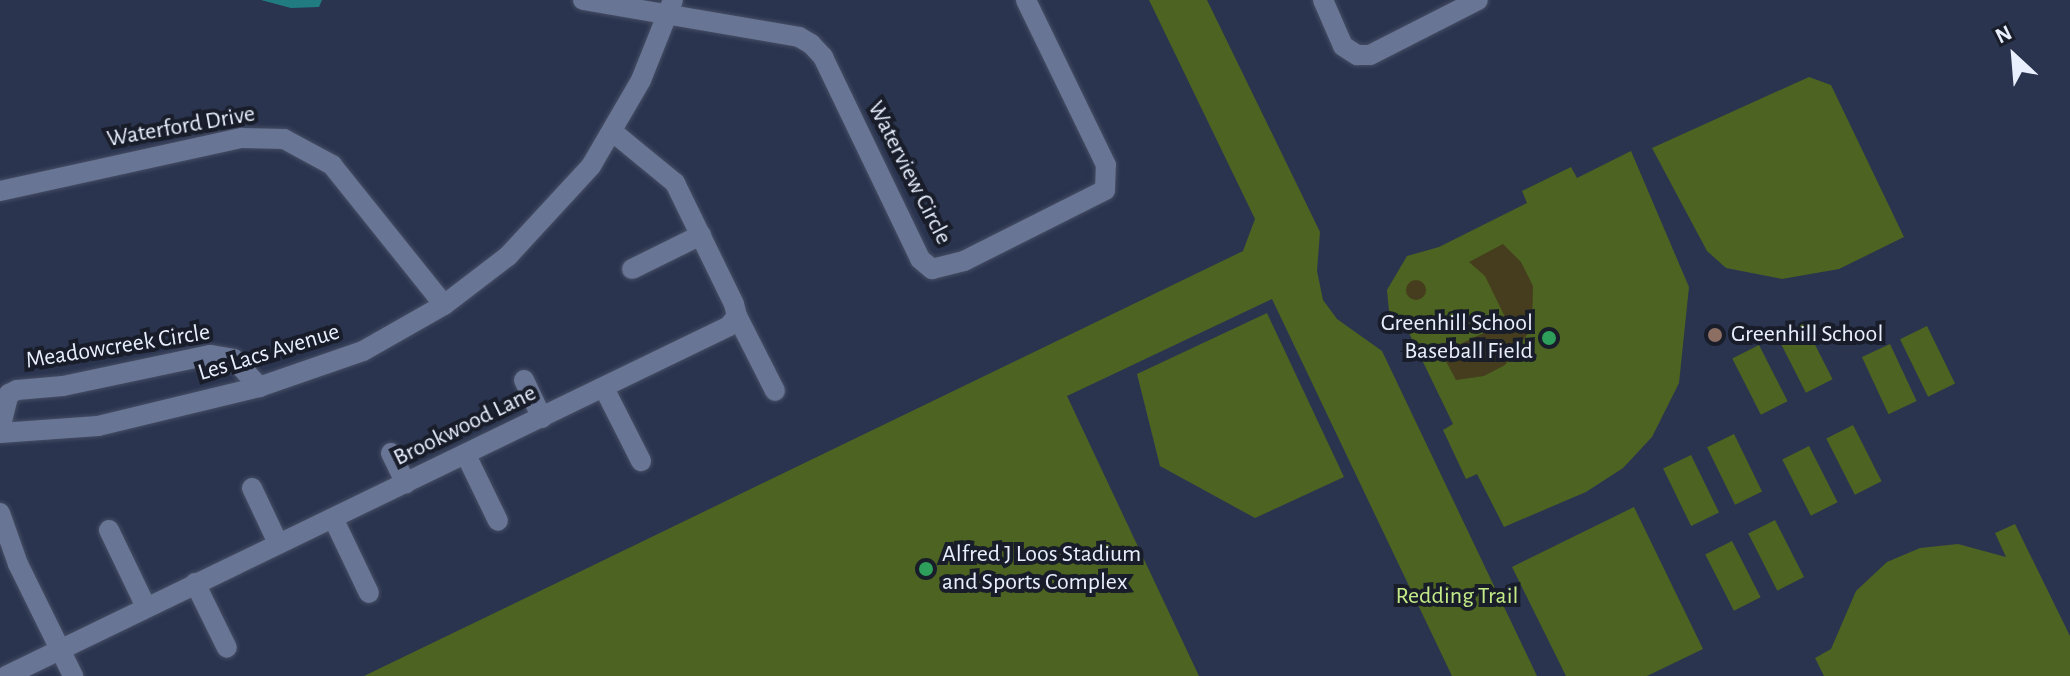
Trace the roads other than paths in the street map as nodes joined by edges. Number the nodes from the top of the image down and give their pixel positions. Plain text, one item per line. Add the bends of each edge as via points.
1 (583, 0) edge
2 (1026, 0) edge
3 (1323, 0) edge
4 (1478, 0) edge
5 (671, 7) edge
6 (613, 132) junction
7 (0, 191) edge
8 (701, 235) junction
9 (632, 269) dead end
10 (444, 305) junction
11 (737, 316) junction
12 (524, 380) dead end
13 (259, 387) junction
14 (604, 388) junction
15 (775, 391) dead end
16 (542, 418) junction
17 (0, 431) edge
18 (391, 453) dead end
19 (466, 455) junction
20 (641, 461) dead end
21 (406, 484) junction
22 (252, 488) dead end
23 (333, 518) junction
24 (498, 521) dead end
25 (1, 522) edge
26 (109, 530) dead end
27 (278, 543) junction
28 (195, 583) junction
29 (369, 593) dead end
30 (146, 607) junction
31 (227, 648) dead end
32 (60, 650) junction
33 (6, 676) edge
34 (73, 676) edge

1 - 5 street
2 - 5 street, Waterview Circle via 1106,165 1105,190 947,269 932,269 920,259 823,57 811,44
3 - 4 street via 1349,54 1370,55
5 - 6 street, Les Lacs Avenue
6 - 8 street via 675,183
6 - 10 street, Les Lacs Avenue via 568,196 508,256
7 - 10 street, Waterford Drive via 242,138 300,143 332,165
8 - 9 street
8 - 11 street
10 - 13 street, Les Lacs Avenue via 363,351
11 - 14 street, Brookwood Lane via 706,339
11 - 15 street
12 - 16 street
13 - 17 street, Les Lacs Avenue via 98,426
13 - 17 street, Meadowcreek Circle via 234,359 210,355 63,386 17,390 9,394
14 - 16 street, Brookwood Lane
14 - 20 street
16 - 19 street, Brookwood Lane
18 - 21 street
19 - 21 street, Brookwood Lane
19 - 24 street
21 - 23 street, Brookwood Lane
22 - 27 street
23 - 27 street, Brookwood Lane
23 - 29 street
25 - 32 street
26 - 30 street
27 - 28 street, Brookwood Lane
28 - 30 street, Brookwood Lane
28 - 31 street
30 - 32 street, Brookwood Lane
32 - 33 street, Brookwood Lane
32 - 34 street

